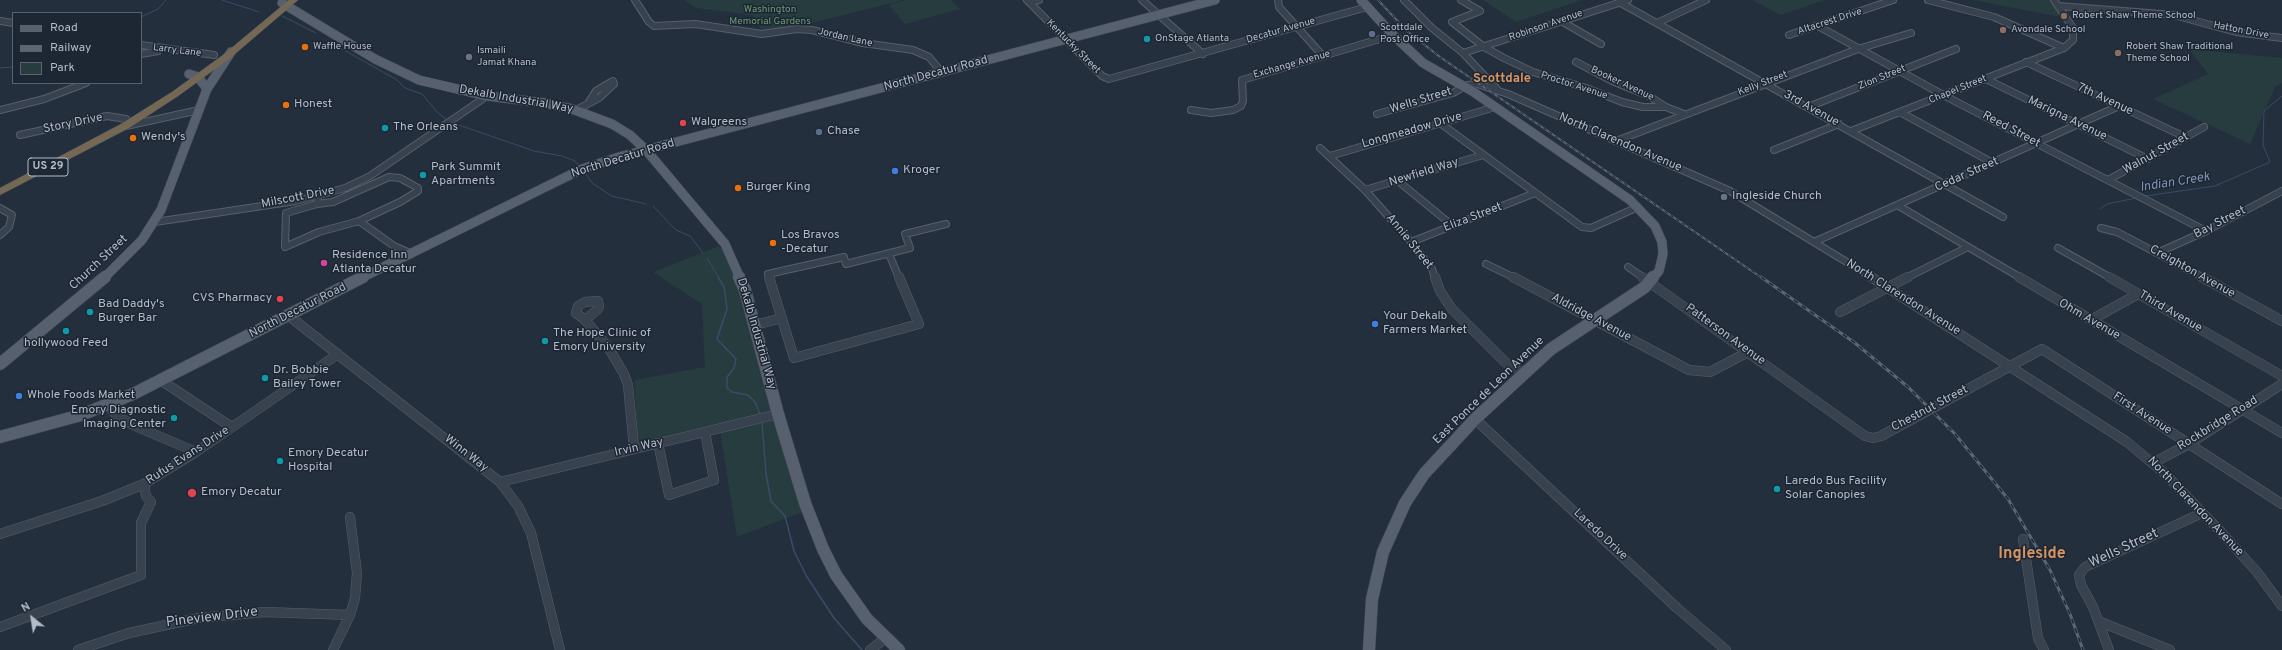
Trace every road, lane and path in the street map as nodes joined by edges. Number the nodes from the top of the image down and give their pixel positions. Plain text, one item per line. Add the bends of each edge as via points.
1 (635, 0) edge
2 (1039, 0) edge
3 (1142, 0) edge
4 (1215, 0) edge
5 (1278, 0) edge
6 (1404, 0) edge
7 (1461, 0) edge
8 (1628, 0) edge
9 (1706, 0) edge
10 (1893, 0) edge
11 (1930, 0) edge
12 (2054, 0) edge
13 (1028, 1) edge
14 (287, 2) edge
15 (1619, 2) junction
16 (1364, 3) edge
17 (2059, 6) junction
18 (1159, 15) junction
19 (0, 21) edge
20 (1561, 21) junction
21 (12, 23) edge
22 (1657, 23) junction
23 (1818, 26) junction
24 (1297, 27) junction
25 (1911, 33) dead end
26 (1393, 35) junction
27 (1789, 35) dead end
28 (2282, 38) edge
29 (1066, 40) junction
30 (1601, 44) dead end
31 (142, 45) edge
32 (1484, 47) junction
33 (2064, 48) junction
34 (164, 49) junction
35 (1858, 49) junction
36 (1956, 49) dead end
37 (232, 52) junction
38 (1464, 53) junction
39 (142, 54) edge
40 (1203, 54) junction
41 (214, 55) junction
42 (1323, 56) junction
43 (1576, 62) dead end
44 (2026, 62) junction
45 (1900, 70) junction
46 (942, 73) junction
47 (194, 75) junction
48 (1127, 75) joint
49 (1986, 79) junction
50 (1765, 83) junction
51 (83, 84) edge
52 (1464, 86) junction
53 (208, 89) junction
54 (1497, 90) junction
55 (487, 96) junction
56 (1945, 96) junction
57 (588, 102) junction
58 (2119, 106) junction
59 (1495, 107) junction
60 (1666, 107) junction
61 (1808, 107) junction
62 (0, 110) edge
63 (199, 110) junction
64 (576, 110) junction
65 (1191, 110) dead end
66 (1900, 112) junction
67 (1377, 114) dead end
68 (1684, 114) junction
69 (125, 123) junction
70 (1440, 123) junction
71 (1839, 124) junction
72 (2079, 125) junction
73 (2204, 127) dead end
74 (1851, 131) junction
75 (20, 135) dead end
76 (2185, 137) junction
77 (1616, 141) junction
78 (2036, 144) junction
79 (1320, 148) dead end
80 (646, 150) junction
81 (1774, 150) dead end
82 (1483, 155) junction
83 (1330, 156) junction
84 (2148, 159) junction
85 (1993, 163) junction
86 (2108, 180) junction
87 (1398, 181) junction
88 (1946, 184) junction
89 (1365, 190) junction
90 (2282, 191) edge
91 (0, 192) edge
92 (1535, 193) junction
93 (317, 200) junction
94 (1897, 205) junction
95 (1638, 207) junction
96 (0, 208) edge
97 (2003, 217) dead end
98 (359, 221) junction
99 (155, 222) junction
100 (946, 224) dead end
101 (1453, 226) junction
102 (2101, 228) dead end
103 (2206, 231) junction
104 (0, 235) edge
105 (1411, 242) junction
106 (1814, 242) junction
107 (1966, 248) junction
108 (2058, 248) dead end
109 (2157, 253) junction
110 (412, 254) junction
111 (889, 254) junction
112 (1486, 264) dead end
113 (1628, 267) dead end
114 (1651, 281) junction
115 (1887, 287) junction
116 (2138, 294) junction
117 (1840, 312) dead end
118 (289, 316) junction
119 (782, 318) junction
120 (1594, 319) junction
121 (585, 320) dead end
122 (2091, 320) junction
123 (2282, 321) edge
124 (755, 325) junction
125 (2042, 349) joint
126 (1748, 352) junction
127 (338, 354) junction
128 (0, 364) edge
129 (2008, 367) junction
130 (1524, 373) junction
131 (2282, 376) edge
132 (162, 381) junction
133 (2282, 384) edge
134 (111, 404) junction
135 (1820, 405) joint
136 (2242, 410) junction
137 (778, 414) junction
138 (1475, 419) junction
139 (234, 426) junction
140 (705, 432) junction
141 (2282, 433) edge
142 (0, 437) edge
143 (658, 443) junction
144 (2188, 444) junction
145 (634, 448) junction
146 (196, 452) junction
147 (2153, 463) junction
148 (500, 482) junction
149 (144, 484) junction
150 (2282, 504) edge
151 (2202, 513) junction
152 (350, 517) dead end
153 (0, 534) edge
154 (2023, 539) dead end
155 (2282, 606) edge
156 (350, 616) junction
157 (2098, 621) junction
158 (0, 627) edge
159 (886, 638) junction
160 (78, 650) edge
161 (333, 650) edge
162 (560, 650) edge
163 (870, 650) edge
164 (899, 650) edge
165 (1369, 650) edge
166 (1726, 650) edge
167 (2044, 650) edge
168 (2109, 650) edge
169 (2170, 650) edge

1 - 46 street, Jordan Lane via 648,22 654,26 695,24 762,34 797,29 812,30 863,43 913,50 929,57
2 - 13 street
3 - 18 street
4 - 18 main road, North Decatur Road
5 - 24 street via 1279,6
6 - 38 street via 1432,28
7 - 32 street, Proctor Avenue via 1480,11 1453,21
8 - 15 street, Robinson Avenue
9 - 22 street
10 - 23 street, Altacrest Drive
11 - 33 street via 1994,17
12 - 17 street
13 - 29 street, Kentucky Street
14 - 37 highway, US 29
14 - 41 highway, US 29
14 - 55 main road, Dekalb Industrial Way via 334,35 406,75
15 - 20 street, Robinson Avenue
15 - 22 street, 3rd Avenue
16 - 24 street, Decatur Avenue
16 - 26 main road, East Ponce de Leon Avenue
17 - 28 street, Hatton Drive via 2174,15 2236,32
17 - 33 street via 2074,34 2073,40
18 - 29 main road, North Decatur Road
18 - 40 street
19 - 21 street
20 - 30 street
20 - 32 street, Robinson Avenue
22 - 50 street, 3rd Avenue
23 - 27 street, Altacrest Drive
23 - 35 street, Reed Street
24 - 40 street, Decatur Avenue
24 - 42 street
25 - 35 street, Kelly Street
26 - 42 street, Exchange Avenue
26 - 52 main road, East Ponce de Leon Avenue via 1424,63
29 - 46 main road, North Decatur Road
29 - 48 street, Kentucky Street via 1104,78
31 - 34 street, Larry Lane
32 - 38 street, Robinson Avenue
32 - 60 street, Proctor Avenue via 1532,72 1622,102 1644,107
33 - 44 street, Chapel Street
34 - 39 street
34 - 41 street, Larry Lane
35 - 45 street, Reed Street
35 - 50 street, Kelly Street
36 - 45 street, Zion Street
37 - 47 highway, US 29
37 - 53 main road, Church Street
38 - 54 street
40 - 48 street, Decatur Avenue
41 - 47 highway, US 29
42 - 65 street, Exchange Avenue via 1242,80 1243,101 1241,106 1233,110 1211,113
43 - 60 street, Booker Avenue via 1612,81 1649,96
44 - 49 street, Chapel Street
44 - 58 street, 7th Avenue
45 - 56 street, Reed Street
45 - 61 street, Zion Street
46 - 80 main road, North Decatur Road
47 - 53 main road
47 - 69 highway, US 29
49 - 56 street, Chapel Street
49 - 72 street, Marigna Avenue
50 - 61 street, 3rd Avenue
50 - 68 street, Kelly Street
51 - 62 street via 44,99
52 - 54 street, North Clarendon Avenue via 1477,84
52 - 59 main road, East Ponce de Leon Avenue
52 - 67 street, Wells Street via 1453,93
53 - 63 main road, Church Street
54 - 77 street, North Clarendon Avenue
55 - 64 main road, Dekalb Industrial Way
55 - 93 street, Milscott Drive via 370,176
56 - 66 street, Chapel Street
56 - 78 street, Reed Street
57 - 57 street via 606,92 613,82 596,92
57 - 64 street
58 - 72 street, Cedar Street
58 - 76 street, 7th Avenue
59 - 70 street, Longmeadow Drive
59 - 95 main road, East Ponce de Leon Avenue
60 - 68 street, Proctor Avenue
61 - 71 street, 3rd Avenue
63 - 69 street
63 - 99 main road, Church Street
64 - 80 main road, Dekalb Industrial Way via 612,124 630,135
66 - 74 street, Chapel Street
66 - 85 street
68 - 77 street, Kelly Street
69 - 75 street, Story Drive via 107,116
69 - 91 highway, US 29
70 - 82 street
70 - 83 street, Longmeadow Drive
71 - 74 street, 3rd Avenue
71 - 81 street
72 - 78 street, Cedar Street
72 - 84 street, Marigna Avenue
73 - 76 street, Walnut Street
74 - 88 street, 3rd Avenue
76 - 84 street, Walnut Street
77 - 106 street, North Clarendon Avenue via 1730,191
78 - 85 street, Cedar Street
78 - 86 street, Reed Street
79 - 83 street, Annie Street
80 - 110 main road, North Decatur Road via 564,177
80 - 124 main road, Dekalb Industrial Way via 725,244 739,274
82 - 87 street, Newfield Way
82 - 92 street
83 - 89 street, Annie Street
84 - 86 street, Walnut Street
85 - 88 street, Cedar Street
86 - 103 street, Reed Street
87 - 89 street, Newfield Way
87 - 101 street
88 - 94 street, Cedar Street
88 - 97 street, 3rd Avenue
89 - 105 street, Annie Street
90 - 103 street, Bay Street
92 - 95 street via 1568,218 1588,228
92 - 101 street, Eliza Street
93 - 98 street via 286,213 285,247 319,232
93 - 98 street via 333,202 389,177 400,178 418,188 418,191 400,202
93 - 99 street, Milscott Drive
94 - 106 street, Cedar Street
94 - 107 street, Ohm Avenue
95 - 114 main road, East Ponce de Leon Avenue via 1655,226 1662,242 1663,261
96 - 104 street via 9,212 12,218 9,227
98 - 110 street via 394,246
99 - 128 main road, Church Street via 136,248 116,268
100 - 111 street via 905,234 910,248
101 - 105 street, Eliza Street
102 - 109 street, Creighton Avenue via 2117,232
103 - 109 street, Bay Street
105 - 130 street, Annie Street via 1432,269 1440,291 1452,309 1506,363
106 - 115 street, North Clarendon Avenue
107 - 115 street
107 - 122 street, Ohm Avenue
108 - 116 street, Third Avenue
109 - 123 street, Creighton Avenue
110 - 118 main road, North Decatur Road
111 - 119 street via 846,264 844,257 768,274
111 - 119 street via 919,324 794,358
112 - 120 street, Aldridge Avenue
113 - 114 street, Patterson Avenue
114 - 120 main road, East Ponce de Leon Avenue
114 - 126 street, Patterson Avenue
115 - 117 street
115 - 129 street, North Clarendon Avenue
116 - 122 street
116 - 131 street, Third Avenue
118 - 127 street, Winn Way
118 - 132 main road, North Decatur Road
119 - 124 street
120 - 126 street, Aldridge Avenue via 1696,372 1710,372
120 - 130 main road, East Ponce de Leon Avenue via 1551,349
121 - 145 street via 617,359 628,385
122 - 136 street, Ohm Avenue
124 - 137 main road, Dekalb Industrial Way
125 - 129 street, Chestnut Street
125 - 144 street, First Avenue
126 - 135 street, Patterson Avenue
127 - 139 street, Rufus Evans Drive
127 - 148 street, Winn Way
129 - 135 street, Chestnut Street via 1877,437 1870,438 1860,434
129 - 147 street, North Clarendon Avenue via 2114,433
130 - 138 main road, East Ponce de Leon Avenue
132 - 134 main road, North Decatur Road
132 - 139 street via 227,424
133 - 136 street, Rockbridge Road
134 - 142 main road, North Decatur Road via 53,424
134 - 146 street via 111,410 129,422
136 - 141 street, Ohm Avenue
136 - 144 street, Rockbridge Road
137 - 140 street, Irvin Way
137 - 159 main road, Dekalb Industrial Way via 804,503 823,549 849,595 867,619
138 - 165 main road, East Ponce de Leon Avenue via 1424,474 1405,502 1395,523 1377,576 1370,613
138 - 166 street, Laredo Drive via 1677,608
139 - 146 street, Rufus Evans Drive
140 - 143 street, Irvin Way
140 - 143 street via 714,480 669,495
143 - 145 street, Irvin Way
144 - 147 street, Rockbridge Road
144 - 150 street, First Avenue
145 - 148 street, Irvin Way
146 - 149 street, Rufus Evans Drive
147 - 151 street, North Clarendon Avenue
148 - 162 street, Winn Way via 518,506 531,533
149 - 153 street, Rufus Evans Drive via 102,501
149 - 158 street via 146,496 151,502 141,523 141,575
151 - 155 street, North Clarendon Avenue via 2256,572
151 - 157 street, Wells Street via 2085,567 2079,575 2081,585
152 - 156 street via 357,573
154 - 167 street via 2038,638
156 - 160 street, Pineview Drive via 265,612 213,616 162,625
156 - 161 street
157 - 168 street, Wells Street
157 - 169 street
159 - 163 street
159 - 164 main road, Dekalb Industrial Way

